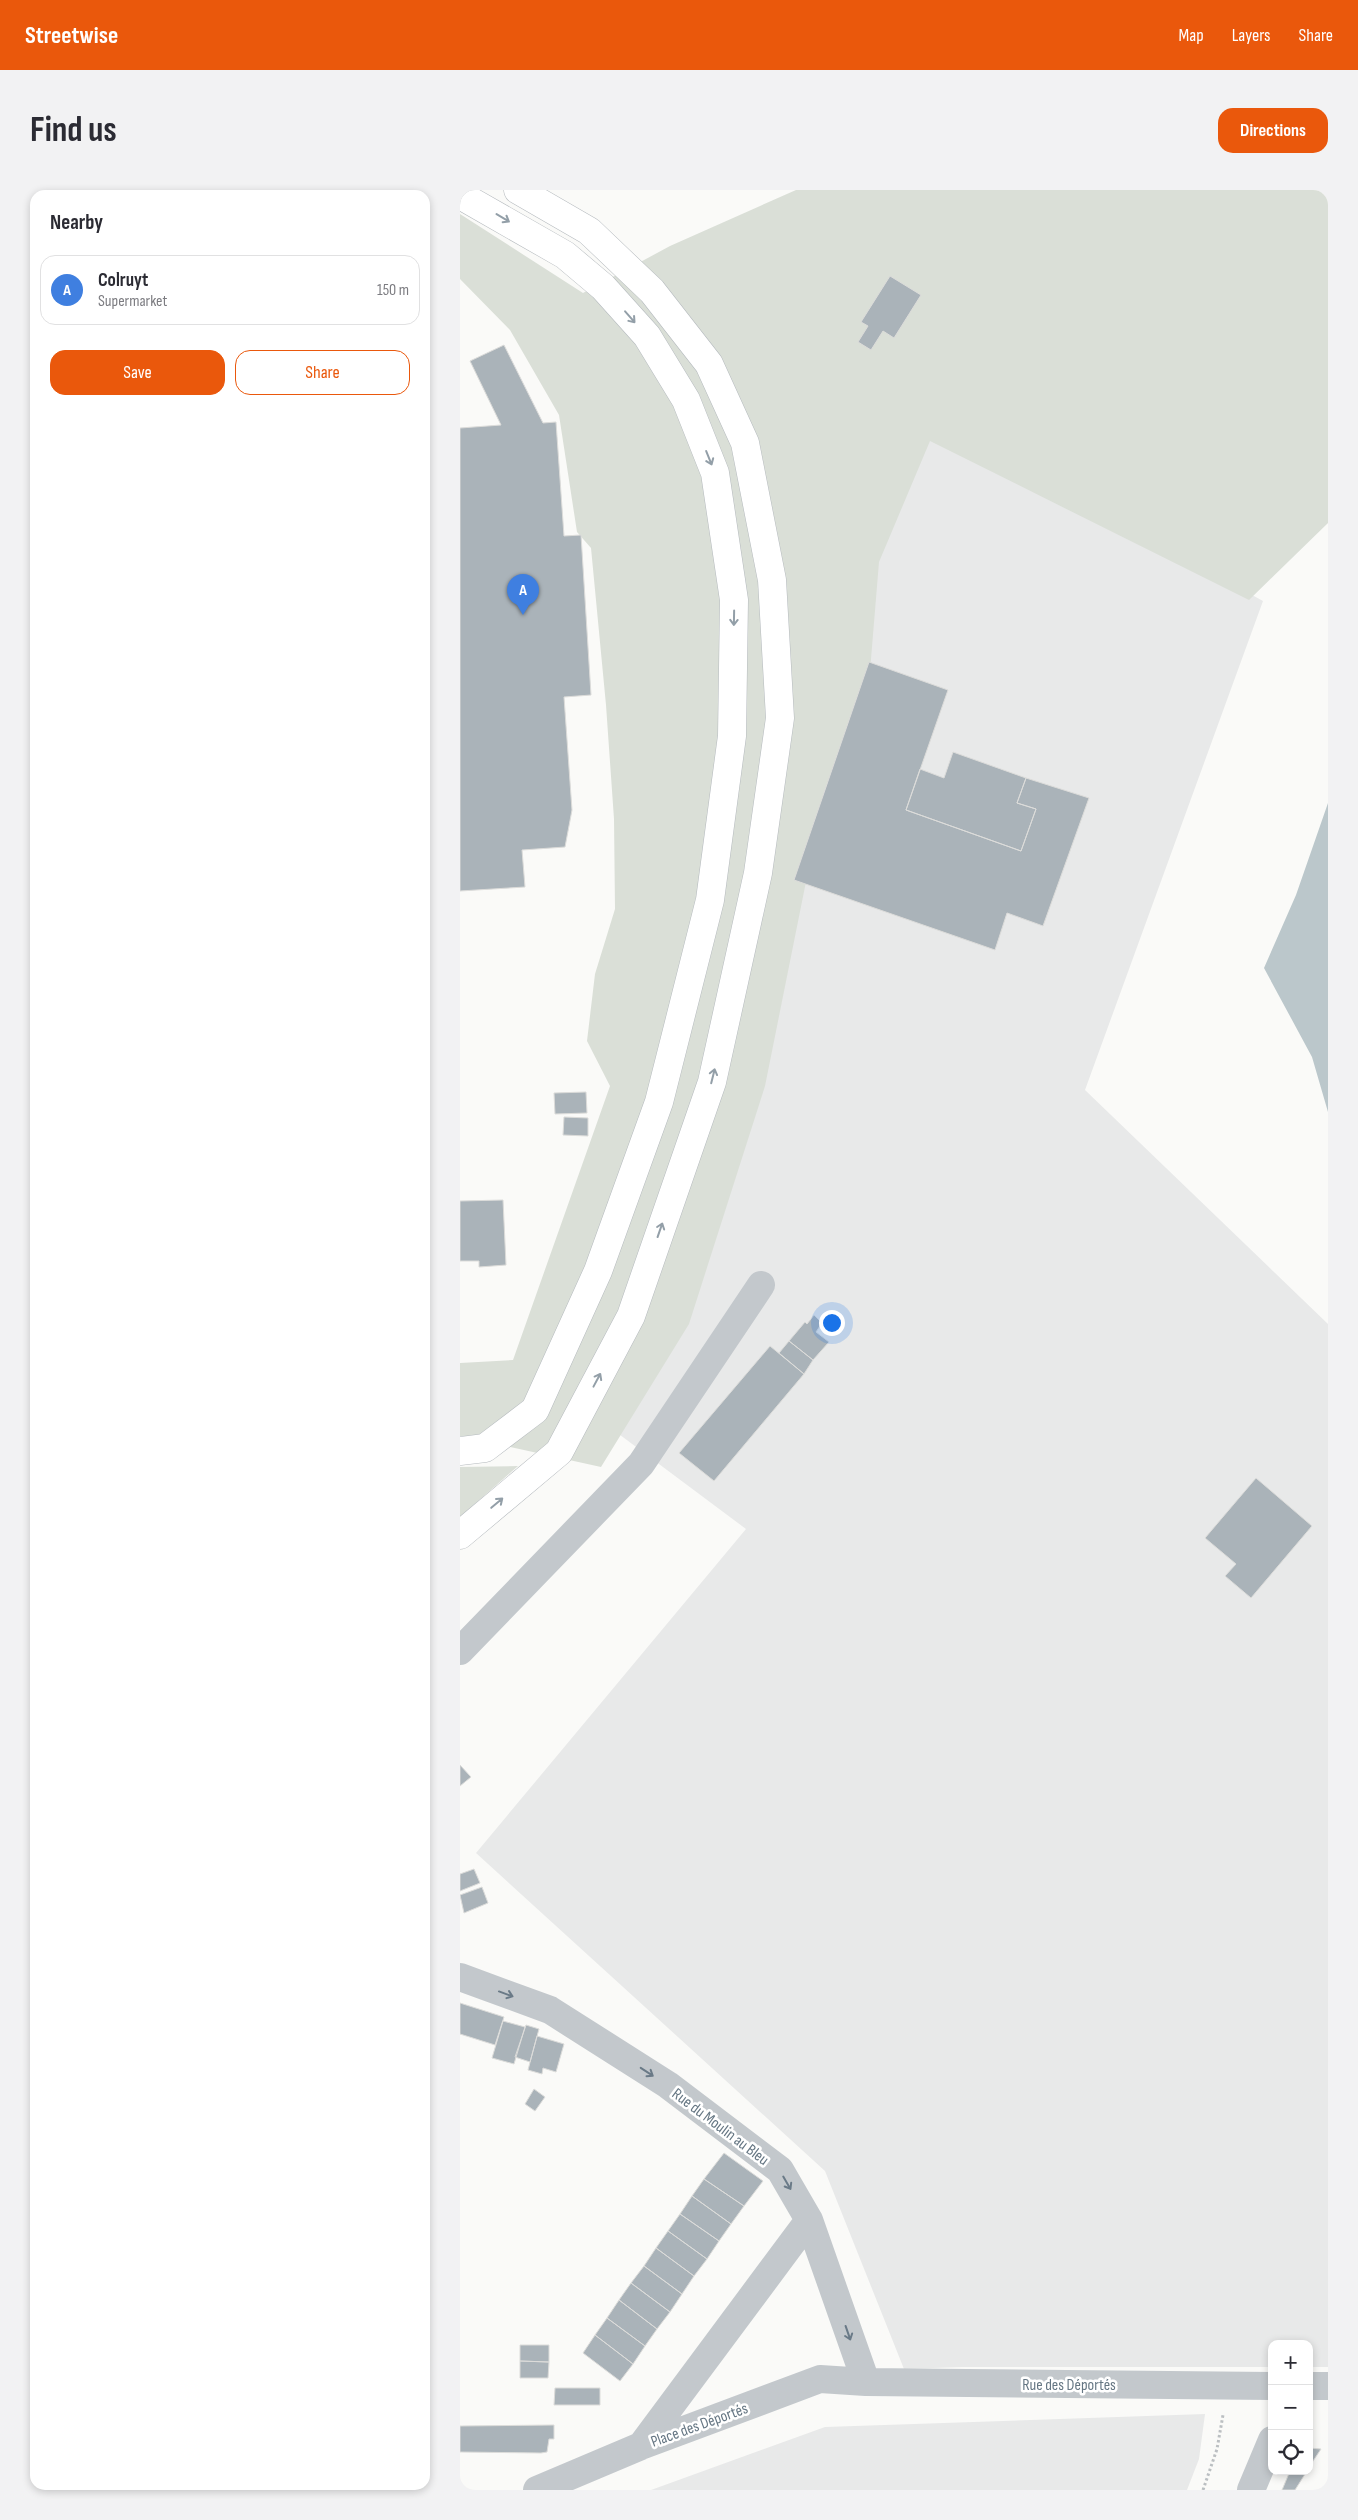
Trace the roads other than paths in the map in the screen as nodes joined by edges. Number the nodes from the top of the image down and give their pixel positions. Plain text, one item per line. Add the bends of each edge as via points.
1 (518, 190) edge
2 (460, 195) edge
3 (760, 1285) dead end
4 (460, 1451) edge
5 (460, 1535) edge
6 (460, 1651) edge
7 (460, 1977) edge
8 (809, 2220) junction
9 (866, 2382) junction
10 (1268, 2386) edge
11 (1313, 2386) edge
12 (1328, 2386) edge
13 (641, 2446) junction
14 (1268, 2450) edge
15 (537, 2490) edge
16 (1251, 2490) edge

5 -> 1 main road via 559,1452 630,1316 712,1082 758,873 780,718 772,580 745,442 709,364 652,291 589,231
2 -> 4 main road via 565,255 603,287 647,336 686,400 715,473 734,600 732,736 710,900 659,1102 598,1271 535,1410 485,1448
3 - 6 street via 641,1464
7 -> 8 street, Rue du Moulin au Bleu via 550,2010 668,2085 780,2170
8 -> 9 street, Rue du Moulin au Bleu
8 - 13 street
9 - 10 street, Rue des Déportés
9 - 13 street, Place des Déportés via 820,2379
11 - 12 street
13 - 15 street, Place des Déportés
14 - 16 street

